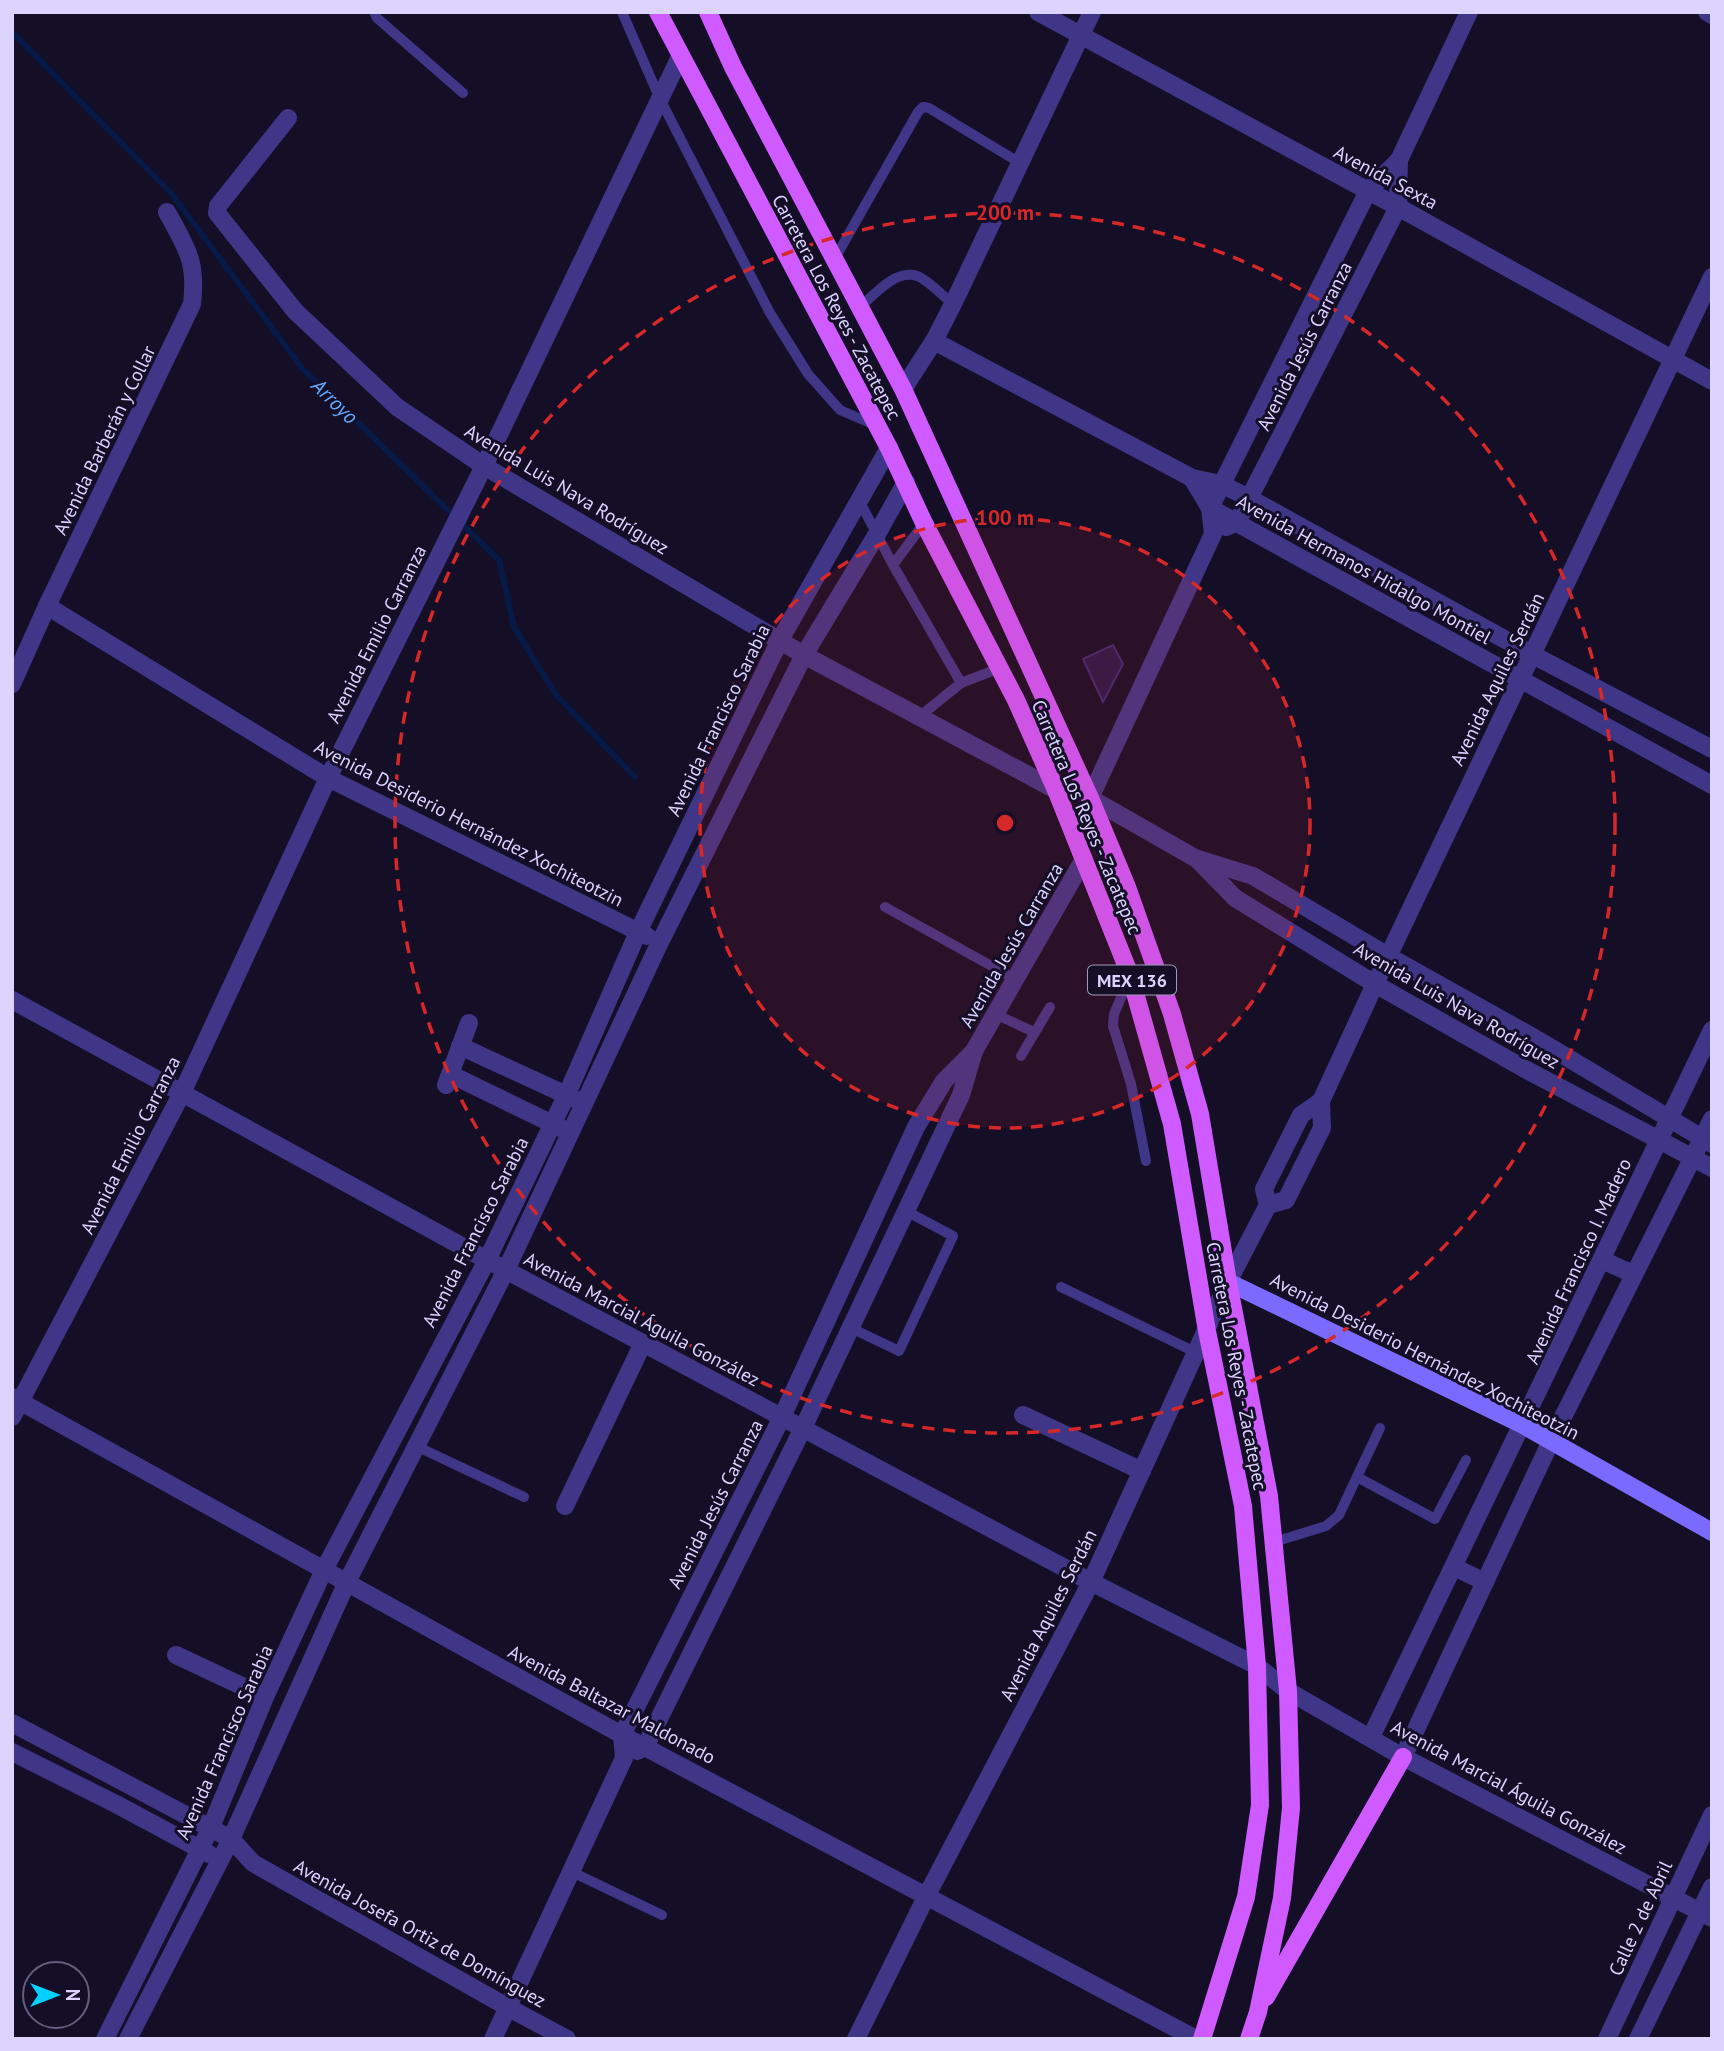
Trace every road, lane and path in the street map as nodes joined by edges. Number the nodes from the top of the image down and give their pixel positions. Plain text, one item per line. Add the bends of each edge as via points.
1 (374, 12) edge
2 (622, 12) edge
3 (658, 12) edge
4 (708, 12) edge
5 (1038, 12) edge
6 (1092, 12) edge
7 (1469, 12) edge
8 (1080, 36) junction
9 (680, 57) junction
10 (463, 93) dead end
11 (660, 99) junction
12 (288, 118) dead end
13 (1399, 160) junction
14 (1020, 163) junction
15 (1368, 191) junction
16 (1398, 208) junction
17 (167, 212) dead end
18 (834, 261) junction
19 (1712, 277) edge
20 (953, 304) junction
21 (859, 308) junction
22 (934, 341) junction
23 (1672, 358) junction
24 (1712, 382) edge
25 (903, 389) junction
26 (875, 425) junction
27 (889, 448) junction
28 (484, 466) junction
29 (1192, 478) junction
30 (906, 482) junction
31 (1221, 484) junction
32 (1249, 498) junction
33 (860, 502) junction
34 (1210, 508) junction
35 (1237, 522) junction
36 (924, 523) junction
37 (877, 534) junction
38 (1213, 534) junction
39 (1323, 537) junction
40 (1310, 562) junction
41 (893, 565) junction
42 (1399, 580) junction
43 (1384, 604) junction
44 (47, 606) junction
45 (780, 640) junction
46 (804, 655) junction
47 (1533, 655) junction
48 (1000, 668) junction
49 (1519, 680) junction
50 (961, 683) junction
51 (12, 684) edge
52 (1621, 700) junction
53 (919, 717) junction
54 (1608, 728) junction
55 (1685, 735) junction
56 (1712, 749) edge
57 (1673, 764) junction
58 (328, 778) junction
59 (1712, 785) edge
60 (1056, 790) junction
61 (1090, 798) junction
62 (1195, 858) junction
63 (1084, 859) junction
64 (885, 907) dead end
65 (638, 932) junction
66 (660, 942) junction
67 (1388, 956) junction
68 (1130, 975) junction
69 (1015, 979) junction
70 (1374, 984) junction
71 (12, 1000) edge
72 (1050, 1007) dead end
73 (995, 1014) junction
74 (470, 1023) dead end
75 (1712, 1030) edge
76 (1034, 1032) junction
77 (1538, 1041) junction
78 (460, 1046) junction
79 (974, 1051) junction
80 (1021, 1056) dead end
81 (1524, 1068) junction
82 (182, 1093) junction
83 (567, 1094) junction
84 (584, 1104) junction
85 (1670, 1119) junction
86 (1712, 1119) edge
87 (553, 1123) junction
88 (570, 1133) junction
89 (1658, 1141) junction
90 (1707, 1142) edge
91 (1691, 1158) junction
92 (1146, 1161) dead end
93 (1712, 1168) edge
94 (906, 1211) junction
95 (487, 1260) junction
96 (1602, 1260) junction
97 (506, 1270) junction
98 (1633, 1275) junction
99 (1228, 1282) junction
100 (1061, 1287) dead end
101 (850, 1328) junction
102 (1207, 1331) junction
103 (643, 1343) junction
104 (1197, 1353) junction
105 (15, 1405) edge
106 (1023, 1416) dead end
107 (782, 1418) junction
108 (1523, 1425) junction
109 (803, 1428) junction
110 (1380, 1428) dead end
111 (1551, 1441) junction
112 (416, 1446) junction
113 (1466, 1460) dead end
114 (1142, 1471) junction
115 (1357, 1477) junction
116 (524, 1497) dead end
117 (565, 1506) dead end
118 (1712, 1532) edge
119 (1273, 1542) junction
120 (1454, 1567) junction
121 (324, 1570) junction
122 (346, 1582) junction
123 (1091, 1582) junction
124 (1485, 1583) junction
125 (176, 1655) dead end
126 (1257, 1666) junction
127 (1288, 1691) junction
128 (265, 1697) junction
129 (15, 1730) edge
130 (622, 1735) junction
131 (1371, 1737) junction
132 (645, 1747) junction
133 (12, 1752) edge
134 (1403, 1756) junction
135 (624, 1758) junction
136 (128, 1784) junction
137 (117, 1804) junction
138 (1712, 1815) edge
139 (211, 1827) junction
140 (231, 1839) junction
141 (200, 1849) junction
142 (220, 1860) junction
143 (253, 1863) junction
144 (572, 1872) junction
145 (1712, 1887) edge
146 (927, 1895) junction
147 (1673, 1897) junction
148 (662, 1915) dead end
149 (1706, 1916) edge
150 (509, 2008) junction
151 (1258, 2012) junction
152 (105, 2039) edge
153 (128, 2039) edge
154 (494, 2039) edge
155 (567, 2039) edge
156 (856, 2039) edge
157 (1196, 2039) edge
158 (1202, 2039) edge
159 (1249, 2039) edge
160 (1607, 2039) edge
161 (1638, 2039) edge

1 - 10 lane
2 - 11 lane
3 - 9 main road, Carretera Los Reyes - Zacatepec / MEX 136
4 - 18 main road, Carretera Los Reyes - Zacatepec / MEX 136
5 - 8 street, Avenida Sexta
6 - 8 street
7 - 13 street, Avenida Jesús Carranza
8 - 14 street
8 - 15 street, Avenida Sexta
9 - 11 street, Avenida Emilio Carranza
9 - 26 main road, Carretera Los Reyes - Zacatepec / MEX 136
11 - 26 lane via 771,313 808,374 840,410
11 - 28 street, Avenida Emilio Carranza
12 - 28 street, Avenida Luis Nava Rodríguez via 217,213 295,311 376,388
13 - 15 street, Avenida Jesús Carranza
13 - 16 street, Avenida Jesús Carranza
14 - 18 lane via 923,107
14 - 20 street
15 - 16 street, Avenida Sexta
15 - 31 street, Avenida Jesús Carranza
16 - 23 street, Avenida Sexta
16 - 32 street, Avenida Jesús Carranza
17 - 44 street, Avenida Barberán y Collar via 190,255 195,278 192,304
18 - 21 main road, Carretera Los Reyes - Zacatepec / MEX 136
19 - 23 street, Avenida Aquiles Serdán
20 - 21 lane via 918,276 903,275
20 - 22 street
21 - 25 main road, Carretera Los Reyes - Zacatepec / MEX 136
22 - 25 street
22 - 29 street, Avenida Hermanos Hidalgo Montiel
23 - 24 street, Avenida Sexta
23 - 47 street, Avenida Aquiles Serdán
25 - 61 main road, Carretera Los Reyes - Zacatepec / MEX 136
26 - 27 main road, Carretera Los Reyes - Zacatepec / MEX 136
27 - 30 main road, Carretera Los Reyes - Zacatepec / MEX 136
27 - 33 street, Avenida Francisco Sarabia
28 - 45 street, Avenida Luis Nava Rodríguez
28 - 58 street, Avenida Emilio Carranza
29 - 31 street, Avenida Hermanos Hidalgo Montiel
29 - 34 street, Avenida Hermanos Hidalgo Montiel
30 - 36 main road, Carretera Los Reyes - Zacatepec / MEX 136
30 - 37 street
31 - 32 street, Avenida Hermanos Hidalgo Montiel
31 - 34 street, Avenida Jesús Carranza
32 - 35 street, Avenida Jesús Carranza
32 - 39 street, Avenida Hermanos Hidalgo Montiel
33 - 37 lane
33 - 45 street, Avenida Francisco Sarabia
34 - 35 street, Avenida Hermanos Hidalgo Montiel
34 - 38 street
35 - 38 street
35 - 40 street, Avenida Hermanos Hidalgo Montiel
36 - 41 lane
36 - 48 main road, Carretera Los Reyes - Zacatepec / MEX 136
37 - 41 lane
37 - 46 street
38 - 61 street
39 - 40 street
39 - 42 street, Avenida Hermanos Hidalgo Montiel
40 - 43 street, Avenida Hermanos Hidalgo Montiel
41 - 50 lane
42 - 43 street
42 - 47 street, Avenida Hermanos Hidalgo Montiel
43 - 49 street, Avenida Hermanos Hidalgo Montiel
44 - 51 street, Avenida Barberán y Collar
44 - 58 street, Avenida Desiderio Hernández Xochiteotzin
45 - 46 street, Avenida Luis Nava Rodríguez
45 - 65 street, Avenida Francisco Sarabia
46 - 53 street, Avenida Luis Nava Rodríguez
46 - 66 street
47 - 49 street, Avenida Aquiles Serdán
47 - 52 street, Avenida Hermanos Hidalgo Montiel
48 - 50 lane
48 - 60 main road, Carretera Los Reyes - Zacatepec / MEX 136
49 - 54 street, Avenida Hermanos Hidalgo Montiel
49 - 67 street, Avenida Aquiles Serdán
50 - 53 lane
52 - 54 street
52 - 55 street, Avenida Hermanos Hidalgo Montiel
53 - 60 street, Avenida Luis Nava Rodríguez
54 - 57 street, Avenida Hermanos Hidalgo Montiel
55 - 56 street, Avenida Hermanos Hidalgo Montiel
55 - 57 street
57 - 59 street, Avenida Hermanos Hidalgo Montiel
58 - 65 street, Avenida Desiderio Hernández Xochiteotzin
58 - 82 street, Avenida Emilio Carranza
60 - 63 main road, Carretera Los Reyes - Zacatepec / MEX 136
61 - 62 street, Avenida Luis Nava Rodríguez
61 - 99 main road, Carretera Los Reyes - Zacatepec / MEX 136 via 1172,1014 1200,1114
62 - 67 street, Avenida Luis Nava Rodríguez via 1252,876
62 - 70 street, Avenida Luis Nava Rodríguez via 1235,898
63 - 68 main road, Carretera Los Reyes - Zacatepec / MEX 136
63 - 69 street, Avenida Jesús Carranza
64 - 69 lane
65 - 66 street, Avenida Desiderio Hernández Xochiteotzin
65 - 83 street, Avenida Francisco Sarabia
66 - 84 street
67 - 70 street, Avenida Aquiles Serdán
67 - 77 street, Avenida Luis Nava Rodríguez
68 - 92 lane via 1113,1026
68 - 102 main road, Carretera Los Reyes - Zacatepec / MEX 136 via 1172,1124
69 - 73 street, Avenida Jesús Carranza
70 - 81 street, Avenida Luis Nava Rodríguez
70 - 99 street, Avenida Aquiles Serdán via 1321,1101 1301,1115 1264,1189 1268,1205
71 - 82 street, Avenida Marcial Águila González
72 - 76 lane
73 - 76 lane
73 - 79 street, Avenida Jesús Carranza
74 - 78 street
75 - 85 street, Avenida Francisco I. Madero
76 - 80 lane
77 - 81 street
77 - 85 street, Avenida Luis Nava Rodríguez
78 - 83 street
78 - 87 street via 448,1079
79 - 94 street, Avenida Jesús Carranza via 961,1095
79 - 107 street, Avenida Jesús Carranza via 944,1081 916,1127
81 - 89 street, Avenida Luis Nava Rodríguez
82 - 95 street, Avenida Marcial Águila González
82 - 105 street, Avenida Emilio Carranza
83 - 84 street
83 - 87 street, Avenida Francisco Sarabia
84 - 88 street
85 - 89 street, Avenida Francisco I. Madero
85 - 90 street, Avenida Luis Nava Rodríguez
86 - 90 street
87 - 88 street
87 - 95 street, Avenida Francisco Sarabia
88 - 97 street
89 - 91 street, Avenida Luis Nava Rodríguez
89 - 96 street, Avenida Francisco I. Madero
90 - 91 street
91 - 93 street, Avenida Luis Nava Rodríguez
91 - 98 street
94 - 101 street, Avenida Jesús Carranza
94 - 101 lane via 953,1236 899,1351
95 - 97 street, Avenida Marcial Águila González
95 - 121 street, Avenida Francisco Sarabia
96 - 98 street
96 - 108 street, Avenida Francisco I. Madero
97 - 103 street, Avenida Marcial Águila González
97 - 112 street
98 - 111 street
99 - 102 street, Avenida Aquiles Serdán
99 - 108 main road, Avenida Desiderio Hernández Xochiteotzin
99 - 119 main road, Carretera Los Reyes - Zacatepec / MEX 136 via 1269,1496
100 - 104 lane
101 - 109 street, Avenida Jesús Carranza
102 - 104 street, Avenida Aquiles Serdán
102 - 126 main road, Carretera Los Reyes - Zacatepec / MEX 136 via 1243,1506
103 - 107 street, Avenida Marcial Águila González
103 - 117 street
104 - 114 street, Avenida Aquiles Serdán
105 - 121 street, Avenida Baltazar Maldonado
106 - 114 street
107 - 109 street, Avenida Marcial Águila González
107 - 130 street, Avenida Jesús Carranza
108 - 111 main road, Avenida Desiderio Hernández Xochiteotzin
108 - 120 street, Avenida Francisco I. Madero
109 - 123 street, Avenida Marcial Águila González
109 - 132 street, Avenida Jesús Carranza
110 - 115 lane
111 - 118 main road, Avenida Desiderio Hernández Xochiteotzin
111 - 124 street
112 - 116 lane
112 - 122 street
113 - 115 lane via 1435,1519
114 - 123 street, Avenida Aquiles Serdán
115 - 119 lane via 1339,1515 1325,1526
119 - 127 main road, Carretera Los Reyes - Zacatepec / MEX 136
120 - 124 street
120 - 131 street, Avenida Francisco I. Madero
121 - 122 street, Avenida Baltazar Maldonado
121 - 128 street, Avenida Francisco Sarabia
122 - 130 street, Avenida Baltazar Maldonado
122 - 140 street
123 - 126 street, Avenida Marcial Águila González
123 - 146 street, Avenida Aquiles Serdán
124 - 134 street
125 - 128 street
126 - 127 street, Avenida Marcial Águila González
126 - 158 main road, Carretera Los Reyes - Zacatepec / MEX 136 via 1260,1805 1246,1897
127 - 131 street, Avenida Marcial Águila González
127 - 151 main road, Carretera Los Reyes - Zacatepec / MEX 136 via 1290,1821 1282,1898
128 - 139 street, Avenida Francisco Sarabia
129 - 136 street, Avenida Josefa Ortiz de Domínguez
130 - 132 street, Avenida Baltazar Maldonado
130 - 135 street
131 - 134 street, Avenida Marcial Águila González
132 - 135 street
132 - 146 street, Avenida Baltazar Maldonado
133 - 137 street, Avenida Josefa Ortiz de Domínguez
134 - 147 street, Avenida Marcial Águila González
134 - 151 main road
135 - 144 street
136 - 137 street
136 - 139 street, Avenida Josefa Ortiz de Domínguez
137 - 141 street, Avenida Josefa Ortiz de Domínguez
138 - 147 street, Calle 2 de Abril
139 - 140 street, Avenida Josefa Ortiz de Domínguez
139 - 141 street, Avenida Francisco Sarabia
140 - 142 street
140 - 143 street, Avenida Josefa Ortiz de Domínguez
141 - 142 street, Avenida Josefa Ortiz de Domínguez
141 - 152 street, Avenida Francisco Sarabia
142 - 143 street, Avenida Josefa Ortiz de Domínguez
142 - 153 street
143 - 150 street, Avenida Josefa Ortiz de Domínguez
144 - 148 lane
144 - 150 street
145 - 149 street
146 - 156 street, Avenida Aquiles Serdán
146 - 157 street, Avenida Baltazar Maldonado
147 - 149 street, Avenida Marcial Águila González
147 - 160 street, Calle 2 de Abril
149 - 161 street
150 - 154 street
150 - 155 street, Avenida Josefa Ortiz de Domínguez
151 - 159 main road, Carretera Los Reyes - Zacatepec / MEX 136

